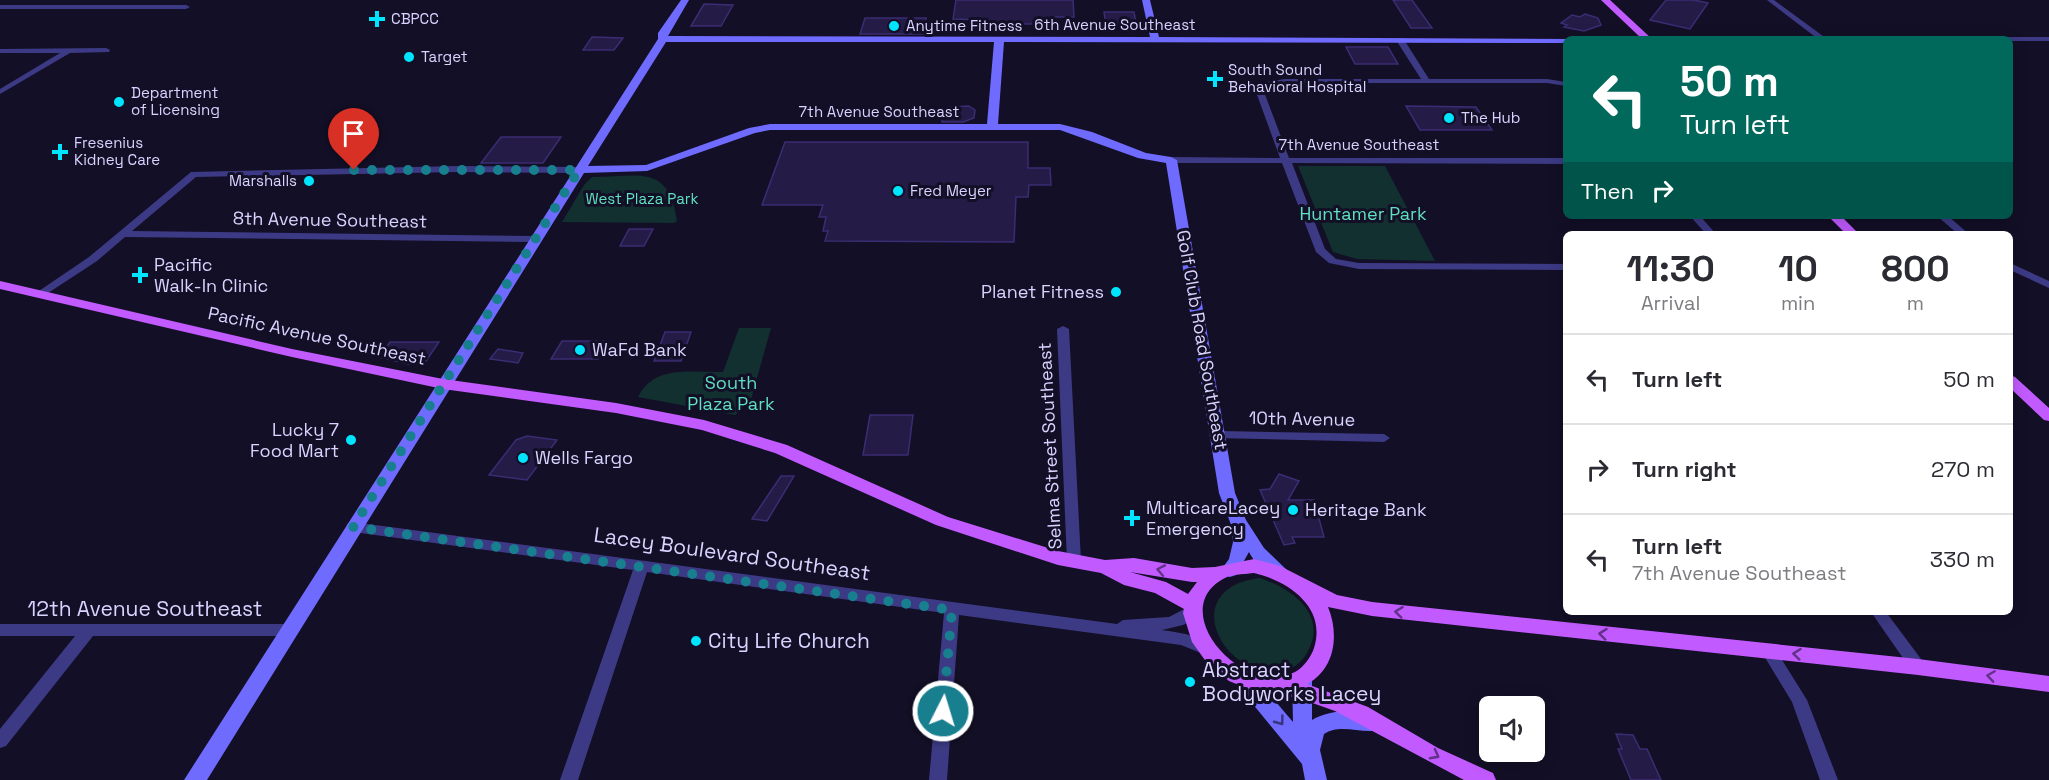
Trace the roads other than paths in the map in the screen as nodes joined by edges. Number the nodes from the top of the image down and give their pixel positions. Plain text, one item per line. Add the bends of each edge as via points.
1 (685, 0) edge
2 (693, 0) edge
3 (1146, 0) edge
4 (1605, 0) edge
5 (1770, 0) edge
6 (0, 7) edge
7 (186, 7) dead end
8 (1644, 36) edge
9 (1819, 36) edge
10 (663, 39) junction
11 (2013, 39) edge
12 (2049, 39) edge
13 (999, 40) junction
14 (1155, 40) junction
15 (1400, 40) junction
16 (1563, 40) edge
17 (106, 50) dead end
18 (0, 51) edge
19 (68, 51) junction
20 (1427, 81) junction
21 (1563, 84) edge
22 (0, 93) edge
23 (992, 127) junction
24 (1171, 160) junction
25 (1284, 160) junction
26 (1563, 160) edge
27 (579, 170) junction
28 (1698, 219) edge
29 (1837, 219) edge
30 (1946, 219) edge
31 (1708, 231) edge
32 (1850, 231) edge
33 (1960, 231) edge
34 (124, 234) junction
35 (536, 239) junction
36 (1563, 267) edge
37 (2013, 267) edge
38 (0, 285) edge
39 (2049, 285) edge
40 (38, 295) junction
41 (1063, 328) dead end
42 (2013, 383) edge
43 (443, 384) junction
44 (2049, 416) edge
45 (1218, 435) junction
46 (1384, 438) dead end
47 (1238, 520) junction
48 (353, 527) junction
49 (1074, 561) junction
50 (642, 565) junction
51 (1105, 567) junction
52 (1279, 571) junction
53 (1224, 572) junction
54 (1306, 587) junction
55 (1192, 608) junction
56 (952, 610) junction
57 (1880, 615) edge
58 (1104, 628) junction
59 (0, 630) edge
60 (89, 630) junction
61 (290, 630) junction
62 (1206, 649) junction
63 (1769, 651) junction
64 (1918, 667) junction
65 (1245, 680) junction
66 (2049, 684) edge
67 (1301, 685) junction
68 (1380, 724) junction
69 (0, 741) edge
70 (1313, 765) edge
71 (195, 780) edge
72 (569, 780) edge
73 (938, 780) edge
74 (1485, 780) edge
75 (1829, 780) edge

1 - 10 street
2 - 10 street via 672,33
3 - 14 street
4 - 8 main road
5 - 9 street
6 - 7 street
10 - 13 street, 6th Avenue Southeast
10 - 27 street
11 - 12 street
13 - 14 street, 6th Avenue Southeast
13 - 23 street
14 - 15 street, 6th Avenue Southeast
15 - 16 street, 6th Avenue Southeast
15 - 20 street
17 - 19 street
18 - 19 street
19 - 22 street
20 - 21 street
20 - 25 street via 1267,84 1260,92
23 - 24 street, 7th Avenue Southeast via 1078,130 1140,156
23 - 27 street, 7th Avenue Southeast via 770,127 647,168
24 - 25 street, 7th Avenue Southeast
24 - 45 street, Golf Club Road Southeast
25 - 26 street, 7th Avenue Southeast
25 - 36 street via 1320,250 1333,261 1359,266
27 - 34 street, 7th Avenue Southeast via 194,174
27 - 35 street
28 - 31 street
29 - 32 main road
30 - 33 street
34 - 35 street, 8th Avenue Southeast
34 - 40 street via 73,274
35 - 43 street
37 - 39 street
38 - 40 main road, Pacific Avenue Southeast
40 - 43 main road, Pacific Avenue Southeast
41 - 49 street, Selma Street Southeast
42 - 44 main road
43 - 48 street
43 - 49 main road, Pacific Avenue Southeast via 616,408 704,425 781,449 942,521
45 - 46 street, 10th Avenue
45 - 47 street, Golf Club Road Southeast via 1227,493
47 - 52 street, Golf Club Road Southeast via 1258,553
47 - 53 street, Golf Club Road Southeast via 1242,548 1238,562
48 - 50 street, Lacey Boulevard Southeast
48 - 61 street
49 - 51 main road, Pacific Avenue Southeast
50 - 56 street, Lacey Boulevard Southeast
50 - 72 street
53 -> 51 main road, Pacific Avenue Southeast via 1183,574 1134,565
51 - 55 main road, Pacific Avenue Southeast via 1130,580 1160,587
52 - 53 main road via 1254,566
52 - 54 main road
53 - 55 main road via 1198,592
63 -> 54 main road via 1372,609 1333,601
54 - 67 main road via 1322,613 1327,638 1321,660
55 - 58 street, Lacey Boulevard Southeast via 1187,617 1176,621
55 - 62 main road
56 - 58 street, Lacey Boulevard Southeast
56 - 73 street
57 - 64 street
58 - 62 street, Lacey Boulevard Southeast via 1183,639
59 - 60 street, 12th Avenue Southeast
60 - 61 street, 12th Avenue Southeast
60 - 69 street
61 - 71 street
62 - 65 main road via 1219,665
64 -> 63 main road
63 - 75 street via 1799,700
66 -> 64 main road
65 - 67 main road via 1269,686
65 -> 70 street
67 - 68 main road
67 - 70 street via 1302,719
68 - 70 street via 1340,720 1315,728 1311,735
68 -> 74 main road

